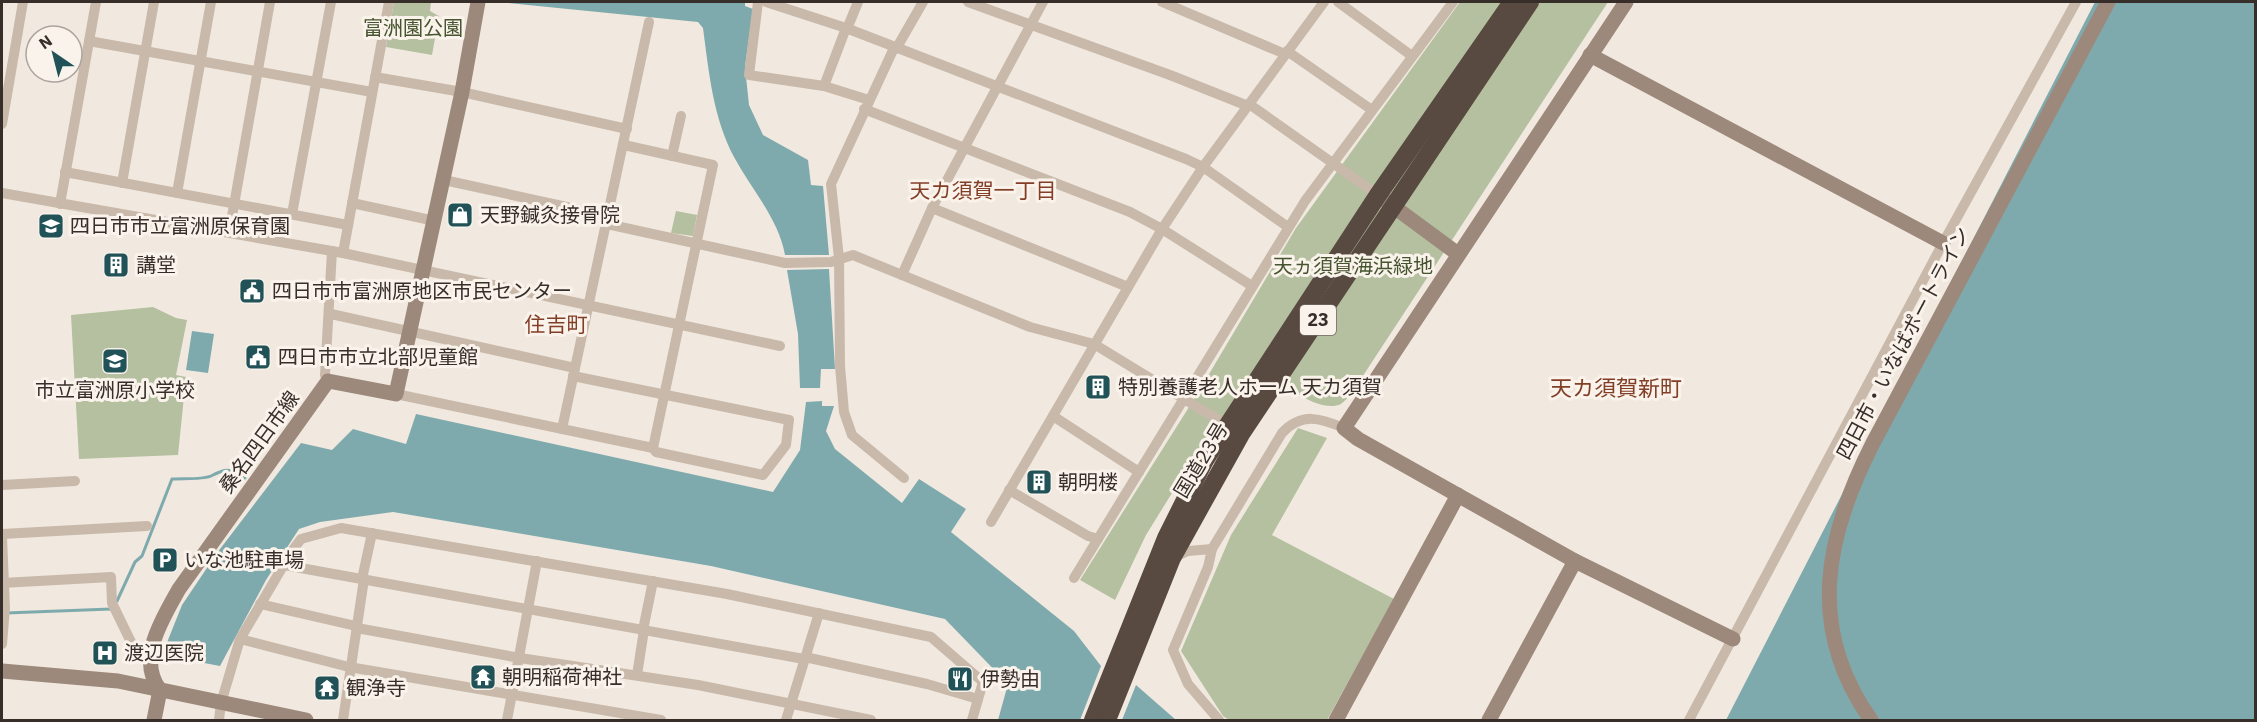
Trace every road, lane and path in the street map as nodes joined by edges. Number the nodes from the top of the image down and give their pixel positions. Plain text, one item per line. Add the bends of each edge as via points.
1 (23, 2) edge
2 (96, 2) edge
3 (154, 2) edge
4 (211, 2) edge
5 (270, 2) edge
6 (331, 2) edge
7 (389, 2) edge
8 (478, 2) edge
9 (758, 2) edge
10 (766, 2) edge
11 (858, 2) edge
12 (923, 2) edge
13 (968, 2) edge
14 (1043, 2) edge
15 (1162, 2) edge
16 (1324, 2) edge
17 (1338, 2) edge
18 (1453, 2) edge
19 (1512, 2) edge
20 (1530, 2) edge
21 (1626, 2) edge
22 (2076, 2) edge
23 (2108, 2) edge
24 (649, 22) dead end
25 (1030, 24) junction
26 (846, 28) junction
27 (88, 41) junction
28 (895, 49) junction
29 (145, 51) junction
30 (1286, 52) junction
31 (1590, 55) junction
32 (1412, 56) junction
33 (200, 61) junction
34 (258, 71) junction
35 (375, 76) junction
36 (316, 82) junction
37 (5, 83) edge
38 (824, 86) junction
39 (997, 86) junction
40 (372, 92) junction
41 (462, 92) junction
42 (867, 105) junction
43 (1249, 105) junction
44 (1372, 110) junction
45 (681, 116) dead end
46 (2, 124) edge
47 (627, 129) junction
48 (624, 145) junction
49 (965, 146) junction
50 (672, 156) junction
51 (1333, 163) junction
52 (1203, 167) junction
53 (65, 172) junction
54 (444, 180) junction
55 (122, 183) junction
56 (2, 193) edge
57 (177, 193) junction
58 (1378, 195) junction
59 (235, 203) junction
60 (352, 203) junction
61 (60, 204) junction
62 (1394, 206) junction
63 (932, 208) junction
64 (292, 214) junction
65 (607, 220) junction
66 (435, 221) junction
67 (348, 225) junction
68 (1288, 227) junction
69 (1162, 229) junction
70 (229, 233) junction
71 (696, 243) junction
72 (1943, 243) junction
73 (338, 252) junction
74 (1458, 254) junction
75 (835, 260) junction
76 (424, 270) junction
77 (902, 275) junction
78 (1252, 286) junction
79 (1128, 287) junction
80 (589, 306) junction
81 (331, 314) junction
82 (679, 325) junction
83 (410, 333) junction
84 (1094, 344) junction
85 (780, 346) dead end
86 (574, 372) junction
87 (328, 381) junction
88 (396, 394) junction
89 (664, 395) junction
90 (1185, 401) junction
91 (1053, 416) junction
92 (1344, 428) junction
93 (562, 429) junction
94 (1234, 429) junction
95 (653, 448) junction
96 (1140, 472) junction
97 (904, 478) dead end
98 (75, 481) dead end
99 (2, 485) edge
100 (1009, 490) junction
101 (1458, 495) junction
102 (991, 522) dead end
103 (147, 525) dead end
104 (372, 533) junction
105 (2, 535) edge
106 (1098, 539) junction
107 (1212, 549) junction
108 (1172, 558) junction
109 (537, 561) junction
110 (1575, 561) junction
111 (284, 565) junction
112 (1074, 578) dead end
113 (363, 579) junction
114 (653, 581) junction
115 (3, 583) edge
116 (260, 604) junction
117 (529, 609) junction
118 (4, 613) edge
119 (819, 613) junction
120 (356, 627) junction
121 (644, 630) junction
122 (240, 639) junction
123 (1733, 639) junction
124 (2, 644) edge
125 (1127, 651) junction
126 (150, 652) junction
127 (520, 658) junction
128 (805, 658) junction
129 (349, 667) junction
130 (2, 671) edge
131 (637, 675) junction
132 (163, 690) junction
133 (513, 696) junction
134 (978, 699) junction
135 (219, 703) junction
136 (791, 704) junction
137 (154, 720) edge
138 (219, 720) edge
139 (306, 720) edge
140 (343, 720) edge
141 (507, 720) edge
142 (661, 720) edge
143 (786, 720) edge
144 (870, 720) edge
145 (972, 720) edge
146 (1094, 720) edge
147 (1107, 720) edge
148 (1218, 720) edge
149 (1336, 720) edge
150 (1489, 720) edge
151 (1689, 720) edge
152 (1871, 720) edge

1 - 37 street
2 - 27 street
3 - 29 street
4 - 33 street
5 - 34 street
6 - 36 street
7 - 35 street
8 - 41 street
9 - 38 street via 749,75
10 - 26 street
11 - 26 street
12 - 28 street
13 - 25 street
14 - 25 street
15 - 30 street
16 - 30 street
17 - 32 street
18 - 32 street
19 - 58 highway, 国道23号 / 23
20 - 62 highway, 国道23号 / 23
21 - 31 street
22 - 72 street
23 - 152 street, 四日市・いなばポートライン via 1873,443 1844,505 1831,562 1833,634 1852,688
24 - 47 street
25 - 39 street
25 - 43 street
26 - 28 street
26 - 38 street
27 - 29 street
27 - 53 street
28 - 39 street
28 - 42 street
29 - 33 street
29 - 55 street
30 - 43 street
30 - 44 street
31 - 72 street
31 - 74 street
32 - 44 street
33 - 34 street
33 - 57 street
34 - 36 street
34 - 59 street
35 - 40 street
35 - 41 street
36 - 40 street
36 - 64 street
37 - 46 street
38 - 42 street
39 - 49 street
39 - 52 street
40 - 60 street
41 - 47 street
41 - 54 street
42 - 49 street
42 - 75 street via 831,184
43 - 51 street
43 - 52 street
44 - 51 street
45 - 50 street
47 - 48 street
48 - 50 street
48 - 65 street
49 - 63 street
49 - 69 street
50 - 71 street via 713,165
51 - 58 street
51 - 68 street
52 - 68 street
52 - 69 street
53 - 55 street
53 - 61 street
54 - 65 street
54 - 66 street
55 - 57 street
56 - 61 street
57 - 59 street
58 - 62 street
58 - 94 highway, 国道23号 / 23
59 - 64 street
59 - 70 street
60 - 66 street
60 - 67 street
61 - 70 street
62 - 74 street
62 - 94 highway, 国道23号 / 23
63 - 77 street
63 - 79 street
64 - 67 street
65 - 71 street
65 - 80 street
66 - 76 street
67 - 73 street
68 - 78 street
69 - 78 street
69 - 79 street
70 - 73 street
71 - 75 street via 790,262
71 - 82 street
72 - 123 street
73 - 76 street
73 - 81 street
74 - 92 street
75 - 77 street via 853,255
75 - 97 street via 846,421 858,442
76 - 80 street
76 - 83 street
77 - 84 street via 1030,327
78 - 90 street
79 - 84 street
80 - 82 street
80 - 86 street
81 - 83 street
81 - 87 street via 325,375
82 - 85 street
82 - 89 street
83 - 86 street
83 - 88 street
84 - 90 street
84 - 91 street
86 - 89 street
86 - 93 street
87 - 88 street
87 - 126 street, 桑名四日市線 via 179,589
88 - 93 street
89 - 95 street
89 - 95 street via 789,420 786,444 764,475 656,452
90 - 94 street
90 - 96 street
91 - 96 street
91 - 100 street
92 - 101 street
92 - 107 street via 1313,417 1290,424
93 - 95 street
94 - 108 highway, 国道23号 / 23
94 - 125 highway, 国道23号 / 23 via 1166,537
96 - 106 street
98 - 99 street
100 - 102 street
100 - 106 street
101 - 110 street
101 - 149 street
103 - 105 street
104 - 109 street
104 - 111 street via 341,528 301,539
104 - 113 street
105 - 115 street
106 - 112 street
107 - 108 street via 1188,551
107 - 148 street via 1173,650 1188,684
108 - 125 highway, 国道23号 / 23
109 - 114 street
109 - 117 street
110 - 123 street
110 - 150 street
111 - 113 street
111 - 116 street
113 - 117 street
113 - 120 street
114 - 119 street
114 - 121 street
115 - 118 street
115 - 126 street via 111,577 112,603 132,644
116 - 120 street
116 - 122 street
117 - 121 street
117 - 127 street
118 - 124 street
119 - 128 street
119 - 134 street via 931,637 983,682
120 - 127 street
120 - 129 street
121 - 128 street
121 - 131 street
122 - 129 street
122 - 135 street
123 - 151 street
125 - 146 highway, 国道23号 / 23
125 - 147 highway, 国道23号 / 23
126 - 132 street via 150,673
127 - 131 street
127 - 133 street
128 - 134 street
128 - 136 street
129 - 133 street
129 - 140 street
130 - 132 street via 107,680
131 - 136 street
132 - 135 street
132 - 137 street
133 - 141 street
133 - 142 street
134 - 145 street
135 - 138 street
135 - 139 street
136 - 143 street
136 - 144 street

